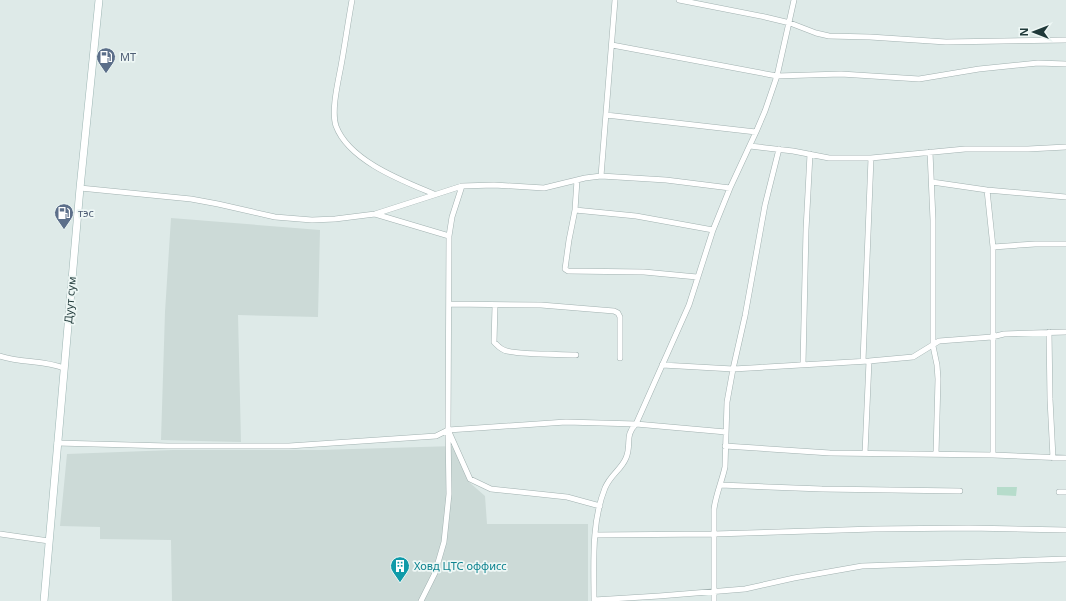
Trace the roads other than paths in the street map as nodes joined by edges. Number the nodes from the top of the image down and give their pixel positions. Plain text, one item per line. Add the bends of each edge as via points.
1 (99, 0) edge
2 (352, 0) edge
3 (615, 0) edge
4 (679, 0) edge
5 (794, 0) edge
6 (790, 23) junction
7 (1066, 40) edge
8 (612, 45) junction
9 (1066, 64) edge
10 (777, 76) junction
11 (606, 115) junction
12 (756, 132) junction
13 (750, 146) junction
14 (1066, 147) edge
15 (779, 149) junction
16 (930, 152) junction
17 (810, 154) junction
18 (871, 158) junction
19 (601, 176) junction
20 (577, 180) junction
21 (932, 182) junction
22 (462, 186) junction
23 (80, 188) junction
24 (730, 188) junction
25 (987, 190) junction
26 (434, 194) junction
27 (1066, 197) edge
28 (575, 210) junction
29 (375, 214) junction
30 (713, 230) junction
31 (448, 236) junction
32 (1066, 244) edge
33 (993, 247) junction
34 (698, 277) junction
35 (448, 304) junction
36 (494, 306) junction
37 (1049, 332) junction
38 (1066, 332) edge
39 (992, 337) junction
40 (933, 346) junction
41 (576, 355) dead end
42 (0, 356) edge
43 (620, 358) dead end
44 (866, 361) junction
45 (803, 364) junction
46 (662, 365) junction
47 (64, 368) junction
48 (733, 369) junction
49 (636, 424) junction
50 (448, 430) junction
51 (726, 432) junction
52 (57, 443) junction
53 (725, 446) junction
54 (865, 453) junction
55 (936, 454) junction
56 (993, 455) junction
57 (1053, 458) junction
58 (1066, 458) edge
59 (720, 485) junction
60 (960, 491) dead end
61 (1059, 492) dead end
62 (1066, 492) edge
63 (600, 506) junction
64 (1066, 530) edge
65 (0, 534) edge
66 (714, 534) junction
67 (595, 536) junction
68 (49, 541) junction
69 (1066, 559) edge
70 (714, 591) junction
71 (594, 600) edge
72 (44, 601) edge
73 (421, 601) edge
74 (714, 601) edge

1 - 23 main road, Дуут сум
2 - 26 street via 334,104 336,126 356,152 382,171
3 - 8 street
4 - 6 street
5 - 6 street
6 - 7 street via 829,36 946,42
6 - 10 street
8 - 10 street
8 - 11 street
9 - 10 street via 1038,63 980,68 918,79 842,74
10 - 12 street
11 - 12 street
11 - 19 street
12 - 13 street
13 - 15 street
13 - 24 street
14 - 16 street
15 - 17 street
15 - 48 street via 765,205
16 - 18 street
16 - 21 street
17 - 18 street via 829,158
17 - 45 street
18 - 44 street
19 - 20 street
19 - 24 street via 666,180
20 - 22 street via 544,188
20 - 28 street
21 - 25 street
21 - 40 street
22 - 26 street
22 - 31 street
23 - 29 street via 191,199 286,219 324,219
23 - 47 main road, Дуут сум
24 - 30 street
25 - 27 street
25 - 33 street
26 - 29 street
28 - 30 street via 636,216
28 - 34 street via 565,269 568,271 644,272
29 - 31 street
30 - 34 street
31 - 35 street
32 - 33 street
33 - 39 street
34 - 46 street via 690,305
35 - 36 street
35 - 50 street
36 - 41 street via 494,342 499,348 514,352
36 - 43 street via 541,305 614,310 620,317
37 - 38 street
37 - 39 street
37 - 57 street
39 - 40 street via 939,341
39 - 56 street
40 - 44 street via 913,357
40 - 55 street via 937,372
42 - 47 street
44 - 45 street
44 - 54 street
45 - 48 street
46 - 48 street
46 - 49 street
47 - 52 main road, Дуут сум
48 - 51 street via 727,402
49 - 50 street via 566,422
49 - 51 street
49 - 63 street via 629,434 627,455 623,464 609,479
50 - 52 street via 436,436 289,446
50 - 63 street via 470,479 491,489 567,497
50 - 73 street via 450,494 444,542 435,573
51 - 53 street
52 - 68 main road, Дуут сум
53 - 54 street
53 - 59 street via 725,467
54 - 55 street
55 - 56 street
56 - 57 street
57 - 58 street
59 - 60 street
59 - 66 street via 714,509
61 - 62 street
63 - 67 street
64 - 66 street via 874,529
65 - 68 street
66 - 67 street
66 - 70 street
67 - 71 street
68 - 72 main road, Дуут сум
69 - 70 street via 862,566 745,589
70 - 71 street
70 - 74 street

